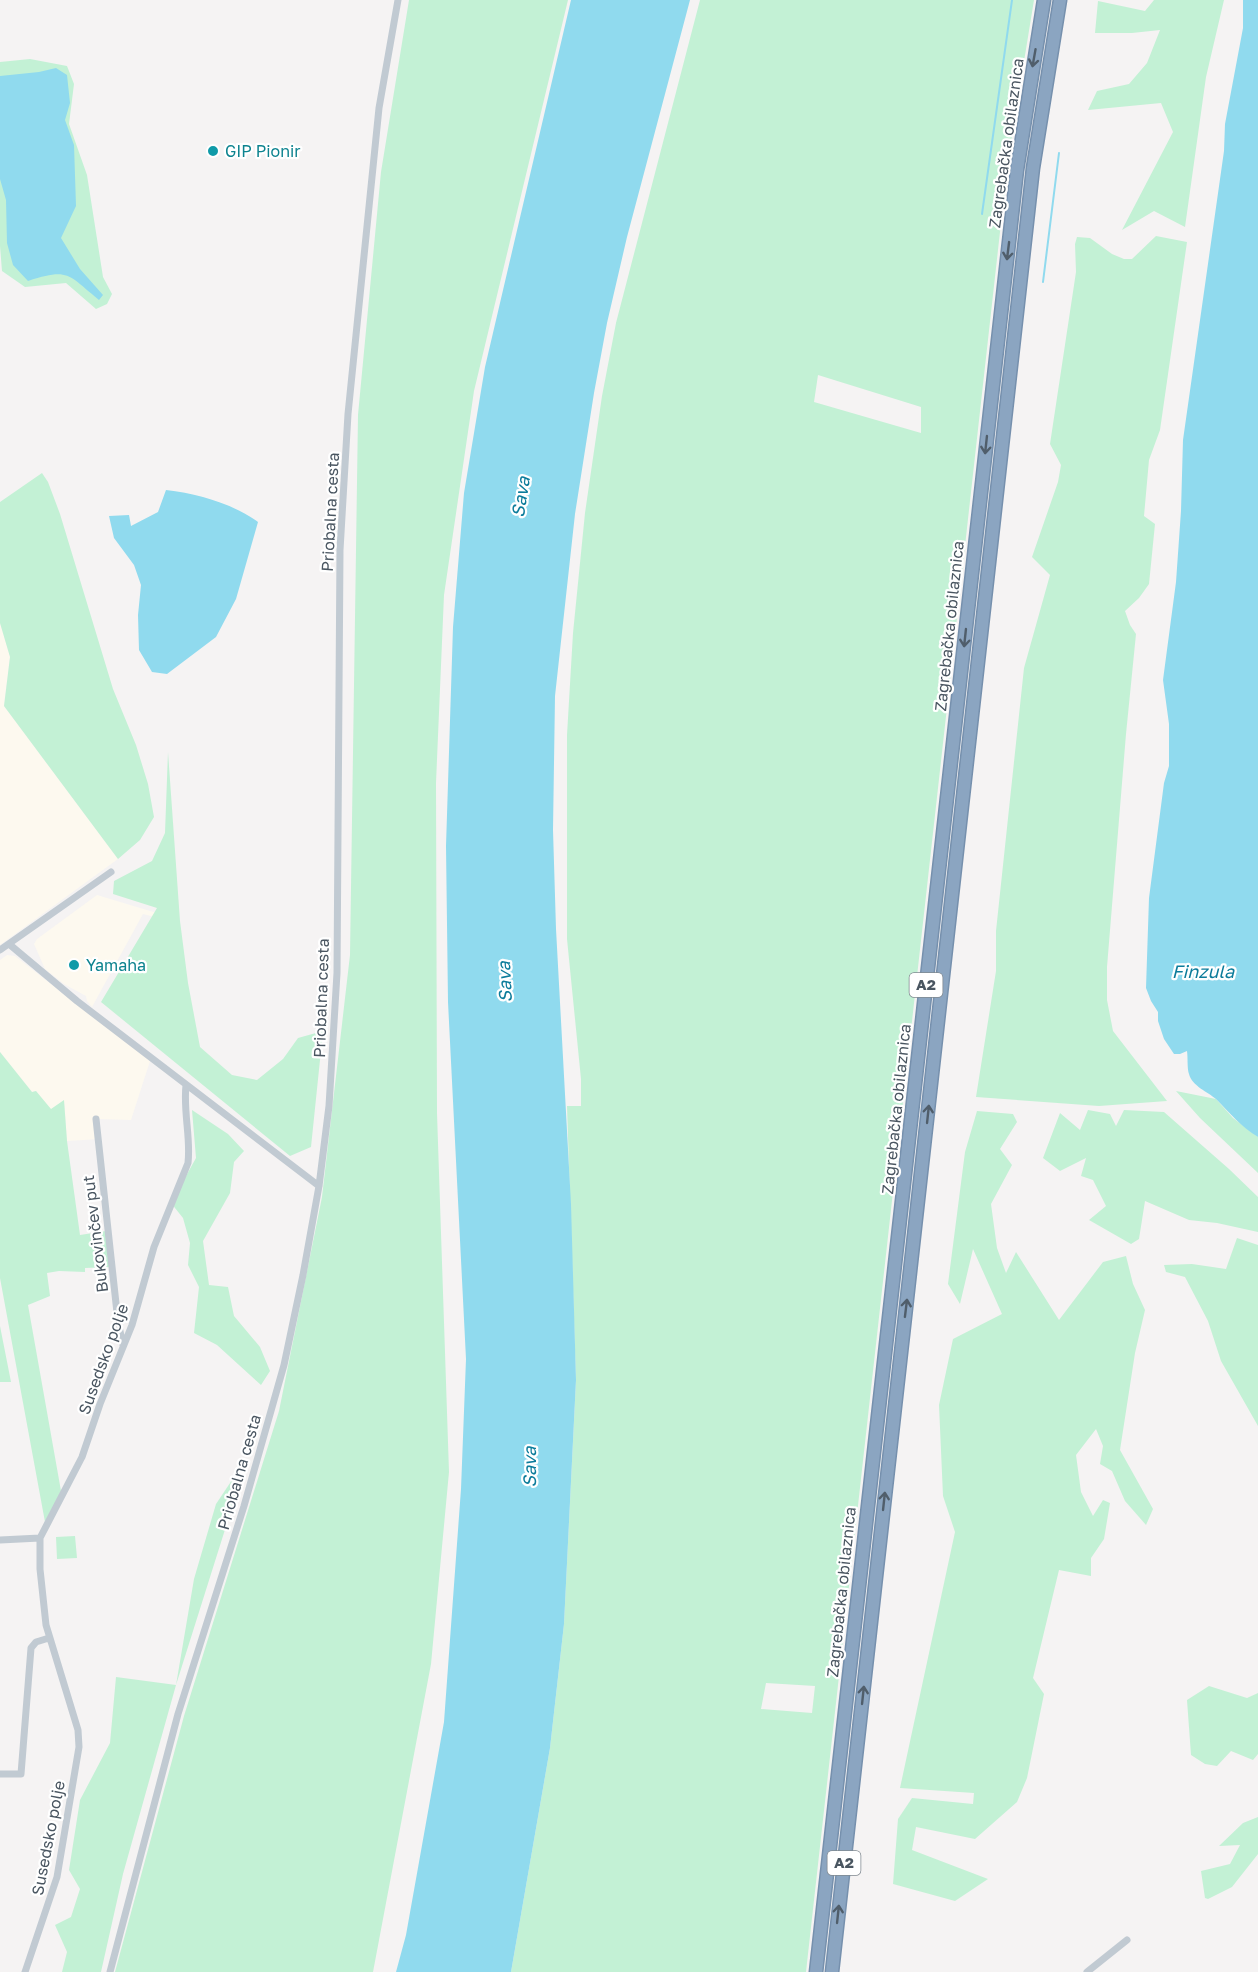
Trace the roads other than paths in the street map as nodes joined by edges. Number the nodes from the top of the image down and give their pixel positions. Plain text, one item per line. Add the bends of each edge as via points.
1 (399, 0) edge
2 (1044, 0) edge
3 (1060, 0) edge
4 (111, 872) dead end
5 (9, 944) junction
6 (0, 950) edge
7 (186, 1085) junction
8 (96, 1119) dead end
9 (319, 1186) junction
10 (123, 1347) junction
11 (40, 1538) junction
12 (0, 1540) edge
13 (49, 1638) junction
14 (0, 1774) edge
15 (1127, 1940) dead end
16 (25, 1972) edge
17 (110, 1972) edge
18 (816, 1972) edge
19 (832, 1972) edge
20 (1088, 1972) edge

1 - 9 street, Priobalna cesta via 379,108 348,414 340,550 337,973 329,1106
2 -> 18 highway, Zagrebačka obilaznica / A2 via 1012,216
19 -> 3 highway, Zagrebačka obilaznica / A2 via 1033,168
4 - 5 street
5 - 6 street
5 - 7 street
7 - 9 street
7 - 10 street, Susedsko polje via 188,1164 154,1247
8 - 10 street, Bukovinčev put
9 - 17 street, Priobalna cesta via 284,1365 178,1714
10 - 11 street, Susedsko polje via 74,1475
11 - 12 street
11 - 13 street, Susedsko polje via 42,1598
13 - 14 street via 31,1648 21,1774
13 - 16 street, Susedsko polje via 78,1730 79,1747 57,1877
15 - 20 street

